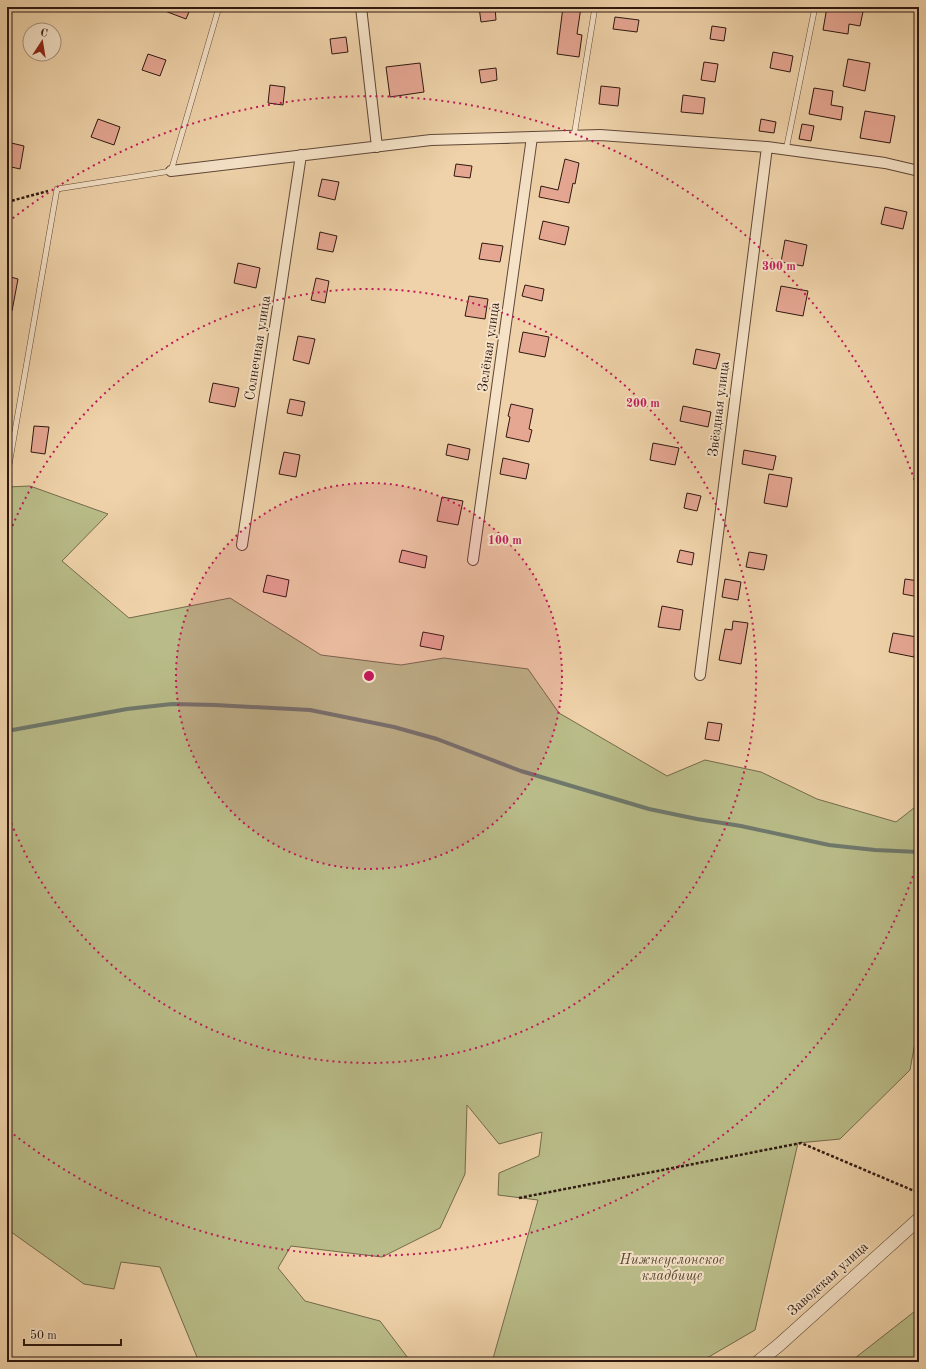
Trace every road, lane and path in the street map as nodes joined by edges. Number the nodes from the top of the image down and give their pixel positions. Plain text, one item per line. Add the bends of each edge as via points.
1 (219, 7) edge
2 (362, 7) edge
3 (595, 7) edge
4 (815, 7) edge
5 (574, 136) junction
6 (532, 137) junction
7 (377, 147) junction
8 (767, 147) junction
9 (786, 150) junction
10 (301, 156) junction
11 (171, 171) junction
12 (919, 171) edge
13 (57, 189) junction
14 (7, 202) edge
15 (8, 471) edge
16 (242, 545) dead end
17 (473, 560) dead end
18 (700, 675) dead end
19 (919, 1193) edge
20 (519, 1198) dead end
21 (919, 1219) edge
22 (758, 1362) edge

1 - 11 lane
2 - 7 street
3 - 5 lane
4 - 9 lane
5 - 6 street
5 - 8 street via 600,135
6 - 7 street via 431,140
6 - 17 street, Зелёная улица
7 - 10 street
8 - 9 street
8 - 18 street, Звёздная улица
9 - 12 street via 884,163
10 - 11 street
10 - 16 street, Солнечная улица
11 - 13 lane
13 - 14 path
13 - 15 lane
19 - 20 path via 801,1143
21 - 22 street, Заводская улица

